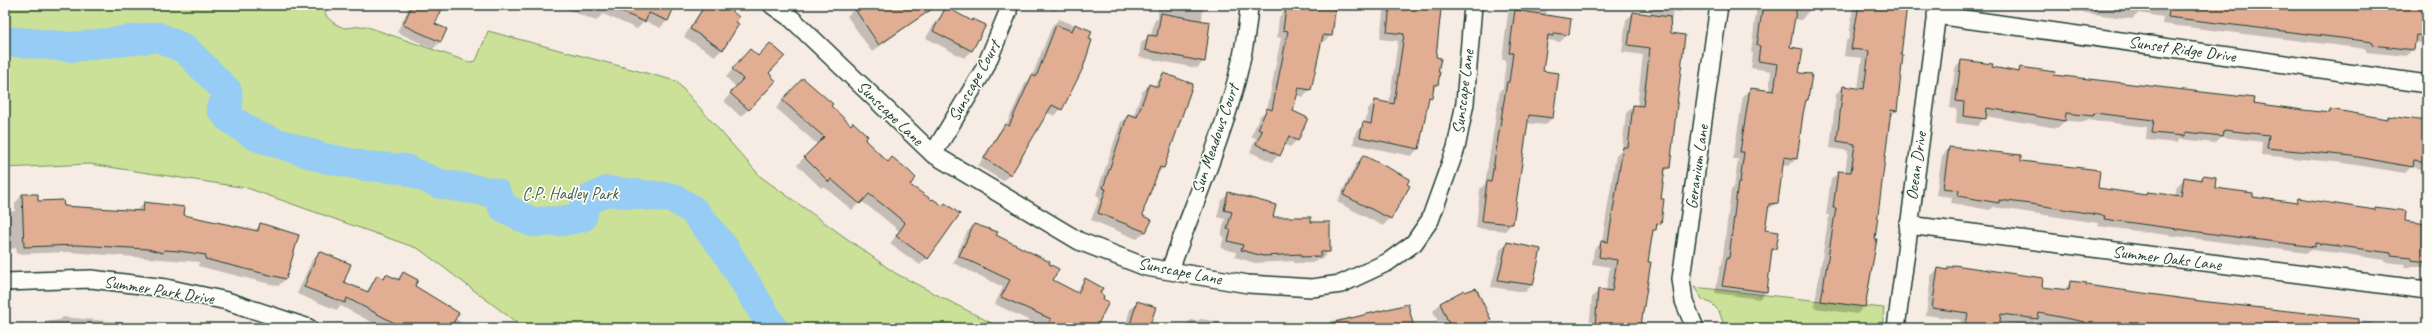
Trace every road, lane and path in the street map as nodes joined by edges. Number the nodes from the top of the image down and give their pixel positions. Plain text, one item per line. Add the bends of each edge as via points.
1 (772, 5) edge
2 (1008, 5) edge
3 (1249, 5) edge
4 (1473, 5) edge
5 (1719, 5) edge
6 (1937, 10) edge
7 (2427, 84) edge
8 (933, 154) junction
9 (1908, 225) junction
10 (1170, 270) junction
11 (5, 282) edge
12 (2427, 290) edge
13 (309, 328) edge
14 (1695, 328) edge
15 (1896, 328) edge

1 - 8 street, Sunscape Lane via 792,19
2 - 8 street, Sunscape Court via 1008,12 985,68
3 - 10 street, Sun Meadows Court via 1248,27 1240,65 1221,127
4 - 10 street, Sunscape Lane via 1465,103 1456,148 1430,220 1414,243 1388,262 1341,284 1312,288 1248,284
5 - 14 street, Geranium Lane via 1681,279 1684,301
6 - 7 street, Sunset Ridge Drive
6 - 9 street, Ocean Drive
8 - 10 street, Sunscape Lane via 1079,241 1146,267
9 - 12 street, Summer Oaks Lane
9 - 15 street, Ocean Drive
11 - 13 street, Summer Park Drive via 90,280 166,288 227,301

